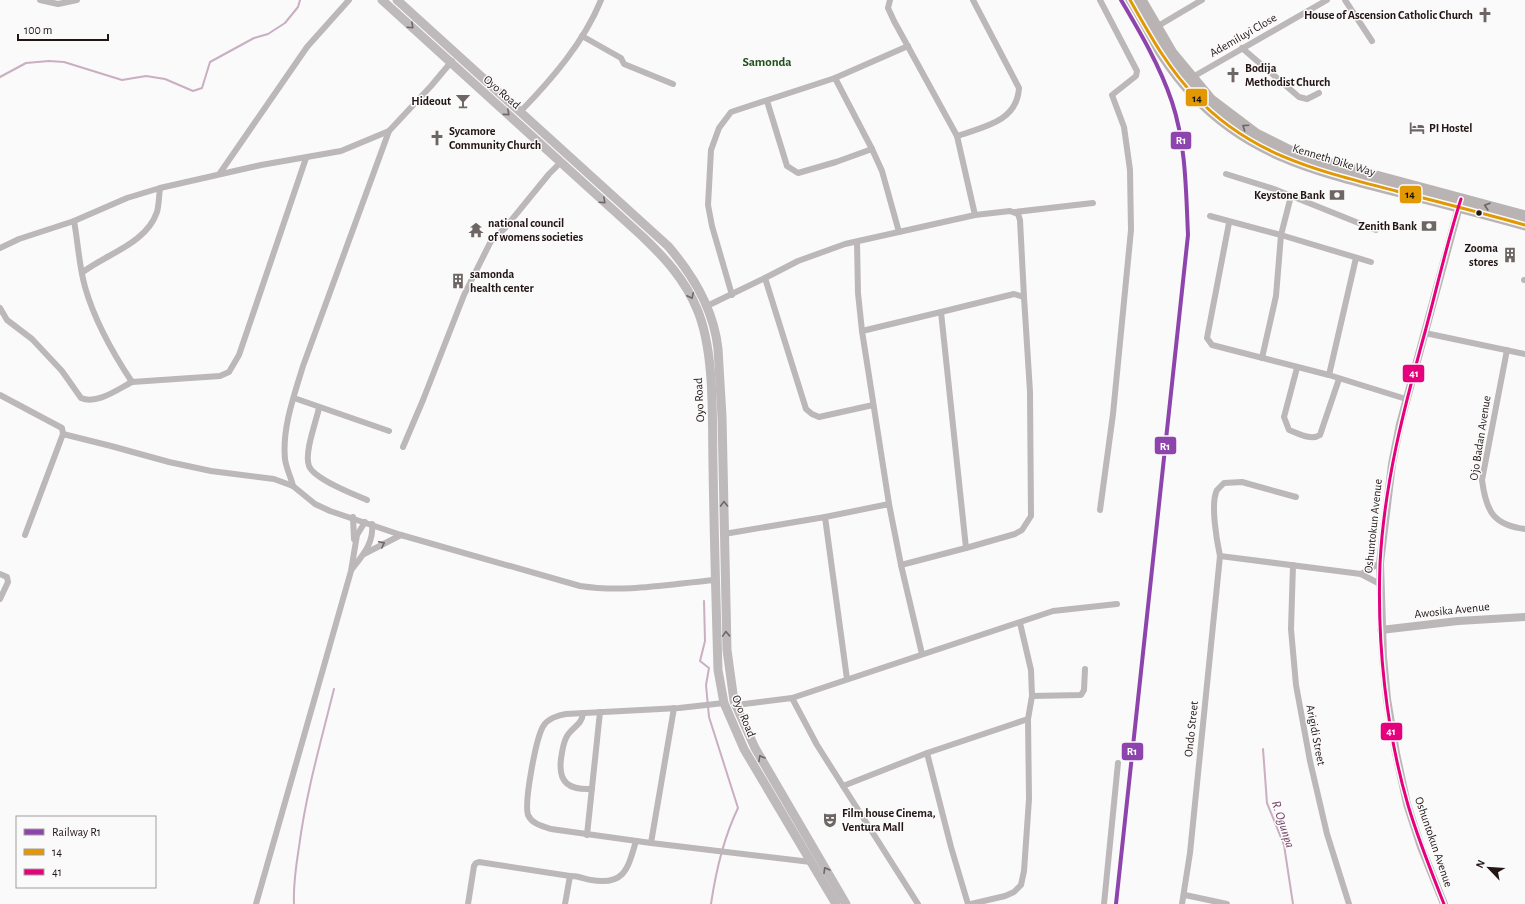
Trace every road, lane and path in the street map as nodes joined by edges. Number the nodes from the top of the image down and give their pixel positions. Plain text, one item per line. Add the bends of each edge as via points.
1 (40, 0) edge
2 (77, 0) edge
3 (349, 0) edge
4 (382, 0) edge
5 (397, 0) edge
6 (601, 0) edge
7 (890, 0) edge
8 (973, 0) edge
9 (1100, 0) edge
10 (1130, 0) edge
11 (1141, 0) edge
12 (1202, 0) edge
13 (1327, 0) edge
14 (1345, 0) edge
15 (1158, 26) junction
16 (582, 36) junction
17 (1372, 41) dead end
18 (908, 46) junction
19 (1242, 48) junction
20 (457, 55) junction
21 (450, 63) junction
22 (835, 78) junction
23 (1187, 80) junction
24 (673, 84) dead end
25 (1319, 93) dead end
26 (767, 102) junction
27 (521, 111) junction
28 (389, 131) junction
29 (957, 136) junction
30 (872, 149) junction
31 (306, 158) junction
32 (561, 162) junction
33 (220, 173) junction
34 (1226, 174) dead end
35 (160, 188) junction
36 (1291, 196) junction
37 (1093, 203) dead end
38 (1460, 203) junction
39 (1015, 212) junction
40 (974, 215) junction
41 (1210, 216) dead end
42 (1525, 216) edge
43 (74, 220) junction
44 (1229, 223) junction
45 (1525, 225) edge
46 (1376, 230) dead end
47 (899, 232) junction
48 (1281, 235) junction
49 (857, 242) junction
50 (0, 248) edge
51 (1356, 258) junction
52 (1371, 262) dead end
53 (83, 272) junction
54 (765, 278) junction
55 (732, 295) junction
56 (1024, 297) junction
57 (706, 306) junction
58 (0, 308) edge
59 (941, 312) junction
60 (862, 331) junction
61 (1424, 334) junction
62 (1507, 350) junction
63 (1525, 354) edge
64 (1262, 358) junction
65 (1297, 368) junction
66 (1329, 376) junction
67 (1339, 379) junction
68 (132, 382) junction
69 (0, 395) edge
70 (294, 398) junction
71 (1406, 399) junction
72 (873, 404) junction
73 (320, 408) junction
74 (389, 431) dead end
75 (63, 434) junction
76 (402, 447) dead end
77 (293, 486) junction
78 (1296, 497) dead end
79 (367, 500) dead end
80 (889, 504) junction
81 (1100, 510) dead end
82 (353, 517) junction
83 (825, 517) junction
84 (365, 522) junction
85 (372, 524) junction
86 (1525, 529) edge
87 (724, 534) junction
88 (25, 535) dead end
89 (401, 535) junction
90 (355, 546) junction
91 (966, 548) junction
92 (364, 554) junction
93 (1220, 556) junction
94 (1380, 563) junction
95 (901, 565) junction
96 (1293, 565) junction
97 (351, 570) junction
98 (0, 574) edge
99 (1361, 574) junction
100 (715, 580) junction
101 (1380, 584) junction
102 (0, 599) edge
103 (1117, 604) dead end
104 (1525, 617) edge
105 (1020, 623) junction
106 (1381, 630) junction
107 (922, 654) junction
108 (1085, 669) dead end
109 (847, 679) junction
110 (1032, 696) junction
111 (792, 698) junction
112 (724, 703) junction
113 (736, 705) junction
114 (674, 708) junction
115 (600, 712) junction
116 (583, 713) junction
117 (1028, 719) junction
118 (927, 753) junction
119 (1118, 763) dead end
120 (842, 786) junction
121 (592, 789) junction
122 (587, 835) junction
123 (636, 841) junction
124 (652, 843) junction
125 (811, 862) junction
126 (570, 876) junction
127 (1184, 895) junction
128 (256, 904) edge
129 (468, 904) edge
130 (565, 904) edge
131 (836, 904) edge
132 (846, 904) edge
133 (918, 904) edge
134 (970, 904) edge
135 (1104, 904) edge
136 (1182, 904) edge
137 (1227, 904) edge
138 (1349, 904) edge
139 (1444, 904) edge

1 - 2 street via 58,4
3 - 33 street via 307,47
4 -> 21 main road, Oyo Road
5 - 20 main road, Oyo Road
6 - 16 street
7 - 18 street via 888,8
8 - 29 street via 1019,88 1018,99 1005,116 994,123
9 - 81 street via 1137,71 1136,76 1112,95 1124,127 1130,170 1131,230 1113,414
10 - 23 highway, Kenneth Dike Way via 1155,44
11 - 15 highway, Kenneth Dike Way
12 - 15 street
13 - 19 street, Ademiluyi Close
14 - 17 street
15 - 23 highway, Kenneth Dike Way via 1163,40
16 - 24 street via 621,58 624,64
16 - 27 street via 551,81
18 - 22 street
18 - 29 street
19 - 23 street, Ademiluyi Close
19 - 25 street via 1299,97 1307,99
20 - 21 street
20 - 27 main road, Oyo Road
21 - 28 street
21 -> 32 main road, Oyo Road
22 - 26 street
22 - 30 street
23 - 38 highway, Kenneth Dike Way via 1195,96 1229,126 1269,151 1314,169 1372,180
26 - 30 street via 787,166 794,172 836,162
26 - 55 street via 731,112 719,128 711,150 708,205
27 - 57 main road, Oyo Road via 668,246 689,273
28 - 31 street via 341,151
28 - 70 street via 303,366
29 - 40 street
30 - 47 street via 882,171
31 - 33 street
31 - 68 street via 239,355 229,372 220,376
32 - 76 street via 491,241 464,295
32 -> 100 main road, Oyo Road via 661,254 682,280 698,310 707,345 711,393
33 - 35 street
34 - 36 street
35 - 43 street via 127,198
35 - 53 street via 157,213 141,235
36 - 46 street
36 - 48 street
37 - 39 street
42 -> 38 highway, Kenneth Dike Way
38 - 45 highway, Kenneth Dike Way
38 - 61 main road, Oshuntokun Avenue
39 - 40 street
39 - 56 street via 1020,220
40 - 47 street
41 - 44 street
43 - 50 street
43 - 53 street
44 - 48 street
44 - 64 street via 1207,338 1212,345
47 - 49 street
48 - 51 street
48 - 64 street via 1276,296
49 - 54 street via 833,247
49 - 60 street
51 - 52 street
51 - 66 street
53 - 68 street via 85,286 98,323 114,355
54 - 55 street
54 - 72 street via 806,409 819,417
55 - 57 street
56 - 59 street via 1014,294
56 - 91 street via 1030,392 1032,516 1022,530 1015,534
87 -> 57 main road, Oyo Road via 718,350
58 - 68 street via 7,320 32,339 62,371 81,398 96,399
59 - 60 street
59 - 91 street
60 - 72 street
61 - 62 street
61 - 71 main road, Oshuntokun Avenue
62 - 63 street
62 - 86 street, Ojo Badan Avenue via 1482,480 1484,498 1489,511 1500,522
64 - 65 street
65 - 66 street
65 - 67 street via 1284,417 1288,430 1310,437 1316,438 1320,435
66 - 67 street
67 - 71 street
69 - 75 street via 62,428
70 - 73 street
70 - 77 street via 285,436 285,461
71 - 94 main road, Oshuntokun Avenue via 1392,464
72 - 80 street
73 - 74 street
73 - 79 street via 308,449 308,464 316,475
75 - 77 street via 169,462 211,471 274,479
75 - 88 street
77 - 82 street via 316,504
78 - 93 street, Ondo Street via 1242,482 1224,483 1217,490 1215,502
80 - 83 street
80 - 95 street
82 - 84 street
82 - 90 street
83 - 87 street
83 - 109 street
84 - 85 street
84 - 90 street via 359,528
85 - 89 street
85 - 92 street via 371,539
113 -> 87 main road, Oyo Road via 727,656
92 -> 89 street
89 - 100 street via 580,586 605,590
90 - 97 street
91 - 95 street
92 - 97 street
93 - 96 street
93 - 127 street, Ondo Street
94 - 99 street
94 - 101 main road, Oshuntokun Avenue
95 - 107 street
96 - 99 street
96 - 138 street, Arigidi Street via 1291,629 1296,685 1325,827
97 - 128 street
98 - 102 street via 7,577 8,582
99 - 101 street
100 - 112 main road, Oyo Road via 718,670
101 - 106 main road, Oshuntokun Avenue
103 - 105 street via 1053,611
104 - 106 main road, Awosika Avenue via 1458,621
105 - 107 street
105 - 110 street via 1031,670
106 - 139 main road, Oshuntokun Avenue via 1386,699 1407,804
107 - 109 street
108 - 110 street via 1084,690 1081,695
109 - 111 street
110 - 117 street
111 - 113 street
111 - 120 street
112 - 114 street
112 - 125 main road, Oyo Road via 744,749
132 -> 113 main road, Oyo Road via 755,748
114 - 115 street
114 - 124 street
115 - 116 street
115 - 121 street
116 - 121 street via 580,723 566,738 560,769 561,776 569,786 581,790
116 - 122 street via 558,715 545,723 535,749 527,802 528,815 536,824
117 - 118 street
117 - 134 street via 1029,799 1024,871 1020,885 1014,892 1005,896
118 - 120 street
118 - 134 street via 951,847
119 - 135 street
120 - 133 street
121 - 122 street
122 - 123 street
123 - 124 street
123 - 126 street via 628,869 620,877 605,881
124 - 125 street
125 - 131 main road, Oyo Road
126 - 129 street via 479,862 474,866
126 - 130 street
127 - 136 street, Ondo Street
127 - 137 street

